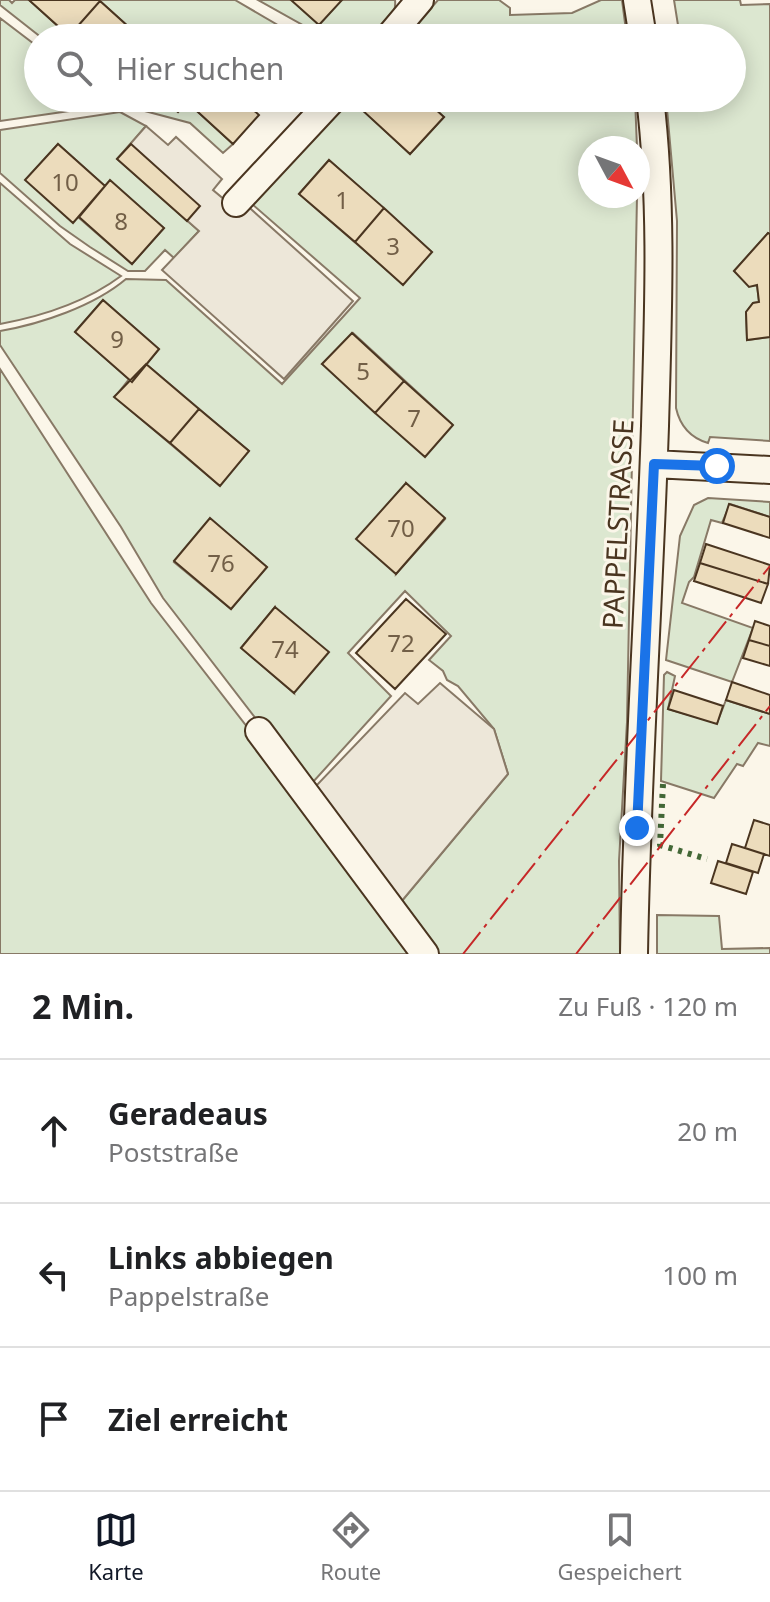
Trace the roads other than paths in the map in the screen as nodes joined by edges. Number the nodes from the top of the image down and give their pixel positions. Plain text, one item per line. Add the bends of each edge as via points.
1 (420, 0) edge
2 (637, 0) edge
3 (400, 24) edge
4 (641, 24) edge
5 (321, 112) edge
6 (651, 112) edge
7 (236, 203) dead end
8 (654, 464) junction
9 (770, 470) edge
10 (259, 731) dead end
11 (425, 954) edge
12 (634, 954) edge

1 - 3 street
2 - 4 street
5 - 7 street
6 - 8 street, PAPPELSTRASSE via 659,291
8 - 9 street
8 - 12 street, PAPPELSTRASSE
10 - 11 street

